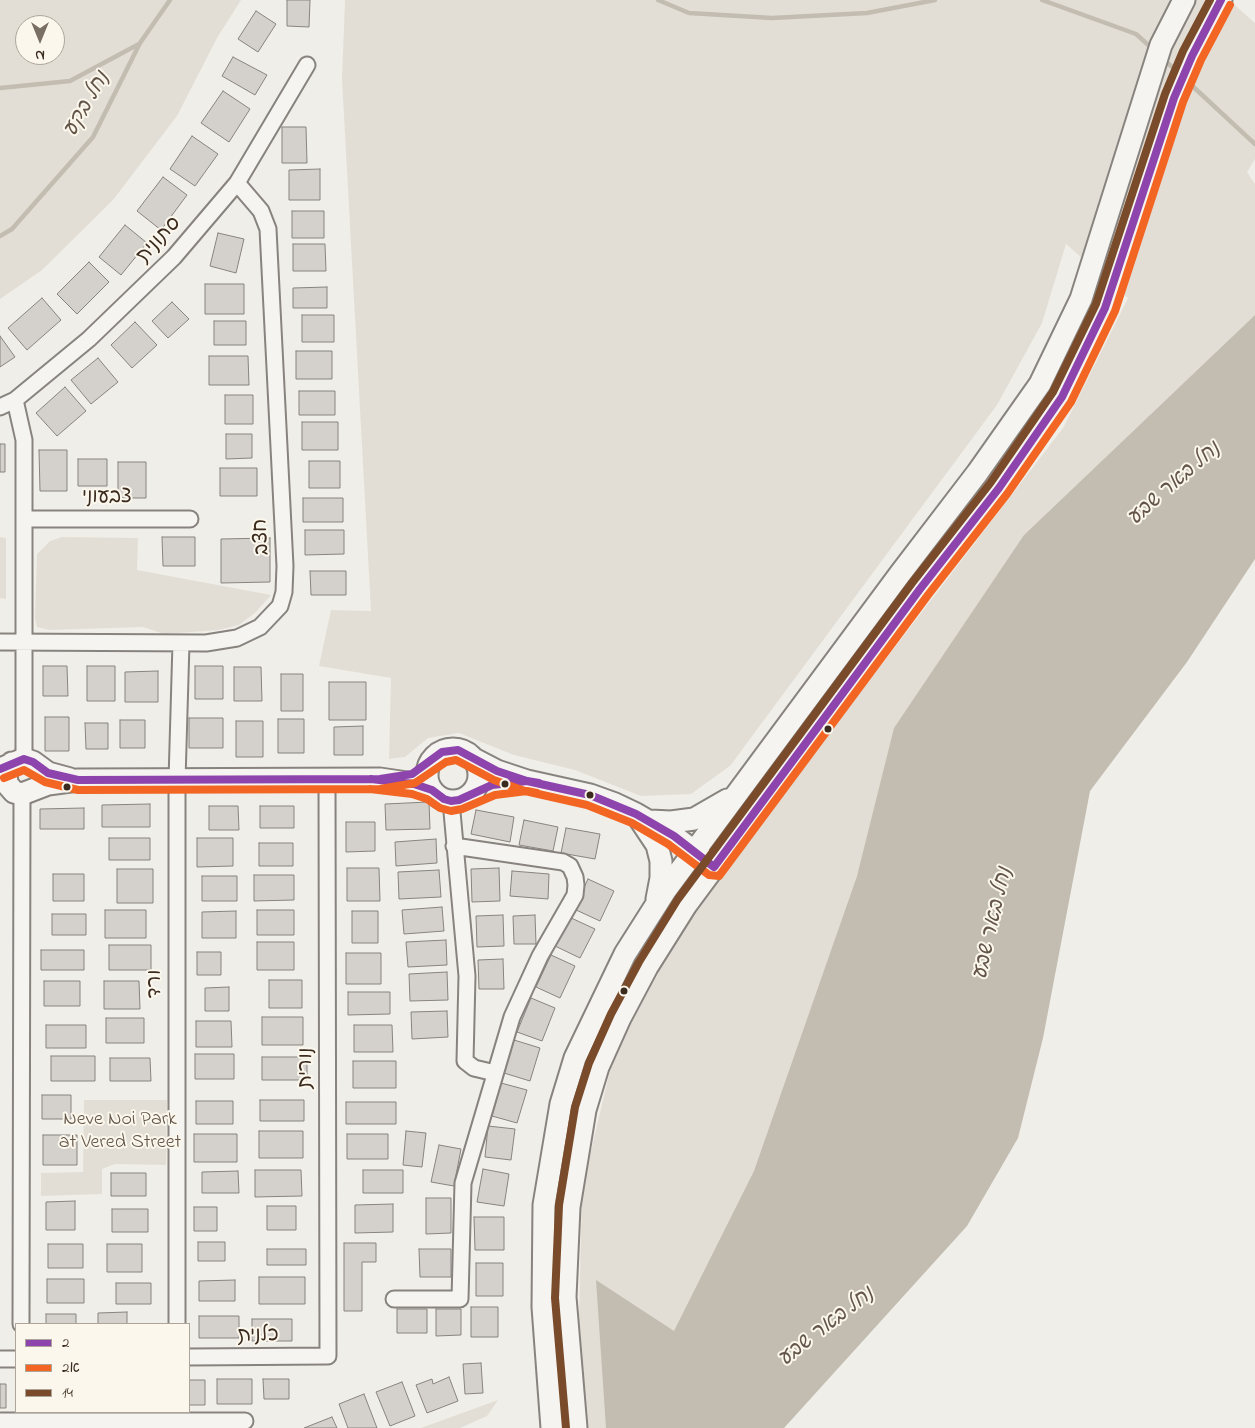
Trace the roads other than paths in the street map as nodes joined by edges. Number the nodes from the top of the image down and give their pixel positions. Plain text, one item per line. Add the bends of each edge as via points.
1 (1221, 0) edge
2 (1179, 9) edge
3 (307, 65) dead end
4 (237, 183) junction
5 (15, 400) junction
6 (0, 407) edge
7 (24, 519) junction
8 (190, 519) dead end
9 (0, 642) edge
10 (24, 642) junction
11 (181, 643) junction
12 (472, 758) junction
13 (433, 760) junction
14 (18, 764) edge
15 (380, 779) junction
16 (78, 780) junction
17 (177, 780) junction
18 (327, 780) junction
19 (527, 781) junction
20 (16, 790) edge
21 (432, 790) junction
22 (739, 791) junction
23 (472, 793) junction
24 (451, 801) junction
25 (642, 817) junction
26 (454, 846) junction
27 (694, 852) junction
28 (714, 867) junction
29 (656, 906) junction
30 (495, 1073) junction
31 (394, 1299) dead end
32 (21, 1323) edge
33 (177, 1323) edge
34 (328, 1356) joint
35 (190, 1357) edge
36 (0, 1359) edge
37 (15, 1359) edge
38 (21, 1416) edge
39 (0, 1421) edge
40 (244, 1421) dead end
41 (552, 1428) edge
42 (576, 1428) edge

1 - 28 street via 1192,56 1170,110 1105,308 1062,397 999,488
2 - 22 street via 1161,45 1081,299 1040,384
3 - 4 street, סתונית
4 - 5 street, סתונית via 174,257 89,339
4 - 11 street, חצב via 261,211 268,229 284,592 280,606 260,627 237,638
5 - 6 street, סתונית
5 - 7 street via 24,440
7 - 8 street, צבעוני
7 - 10 street
9 - 10 street, חצב
10 - 11 street, חצב
10 - 14 street
11 - 17 street, ורד
12 - 13 street via 462,751 450,750 438,754
12 - 19 street
12 - 23 street via 479,773
13 - 15 street via 412,774
13 - 21 street via 428,775
14 - 16 street
14 - 20 street via 6,773 5,778
14 - 20 street via 41,776 38,787
15 - 18 street
15 - 21 street
16 - 17 street
16 - 20 street
17 - 18 street
17 - 33 street, ורד
18 - 34 street, נורית
19 - 23 street via 492,785
19 - 25 street via 590,795
20 - 32 street
21 - 24 street
22 - 25 street via 694,819 671,822
22 - 27 street
23 - 24 street
24 - 26 street
25 - 27 street
25 - 29 street via 657,845 661,861
26 - 30 street via 467,976 465,1061 474,1068
26 - 30 street via 556,860 570,866 575,877 574,895 540,956 512,1017
27 - 28 street
27 - 29 street
28 - 42 street via 647,967 598,1067 585,1110 569,1207 566,1252 565,1297
29 - 41 street via 625,954 597,1008 574,1058 560,1104 544,1205 543,1307
30 - 31 street via 463,1183 460,1299
34 - 35 street, כלנית
36 - 37 street
38 - 39 street
38 - 40 street

